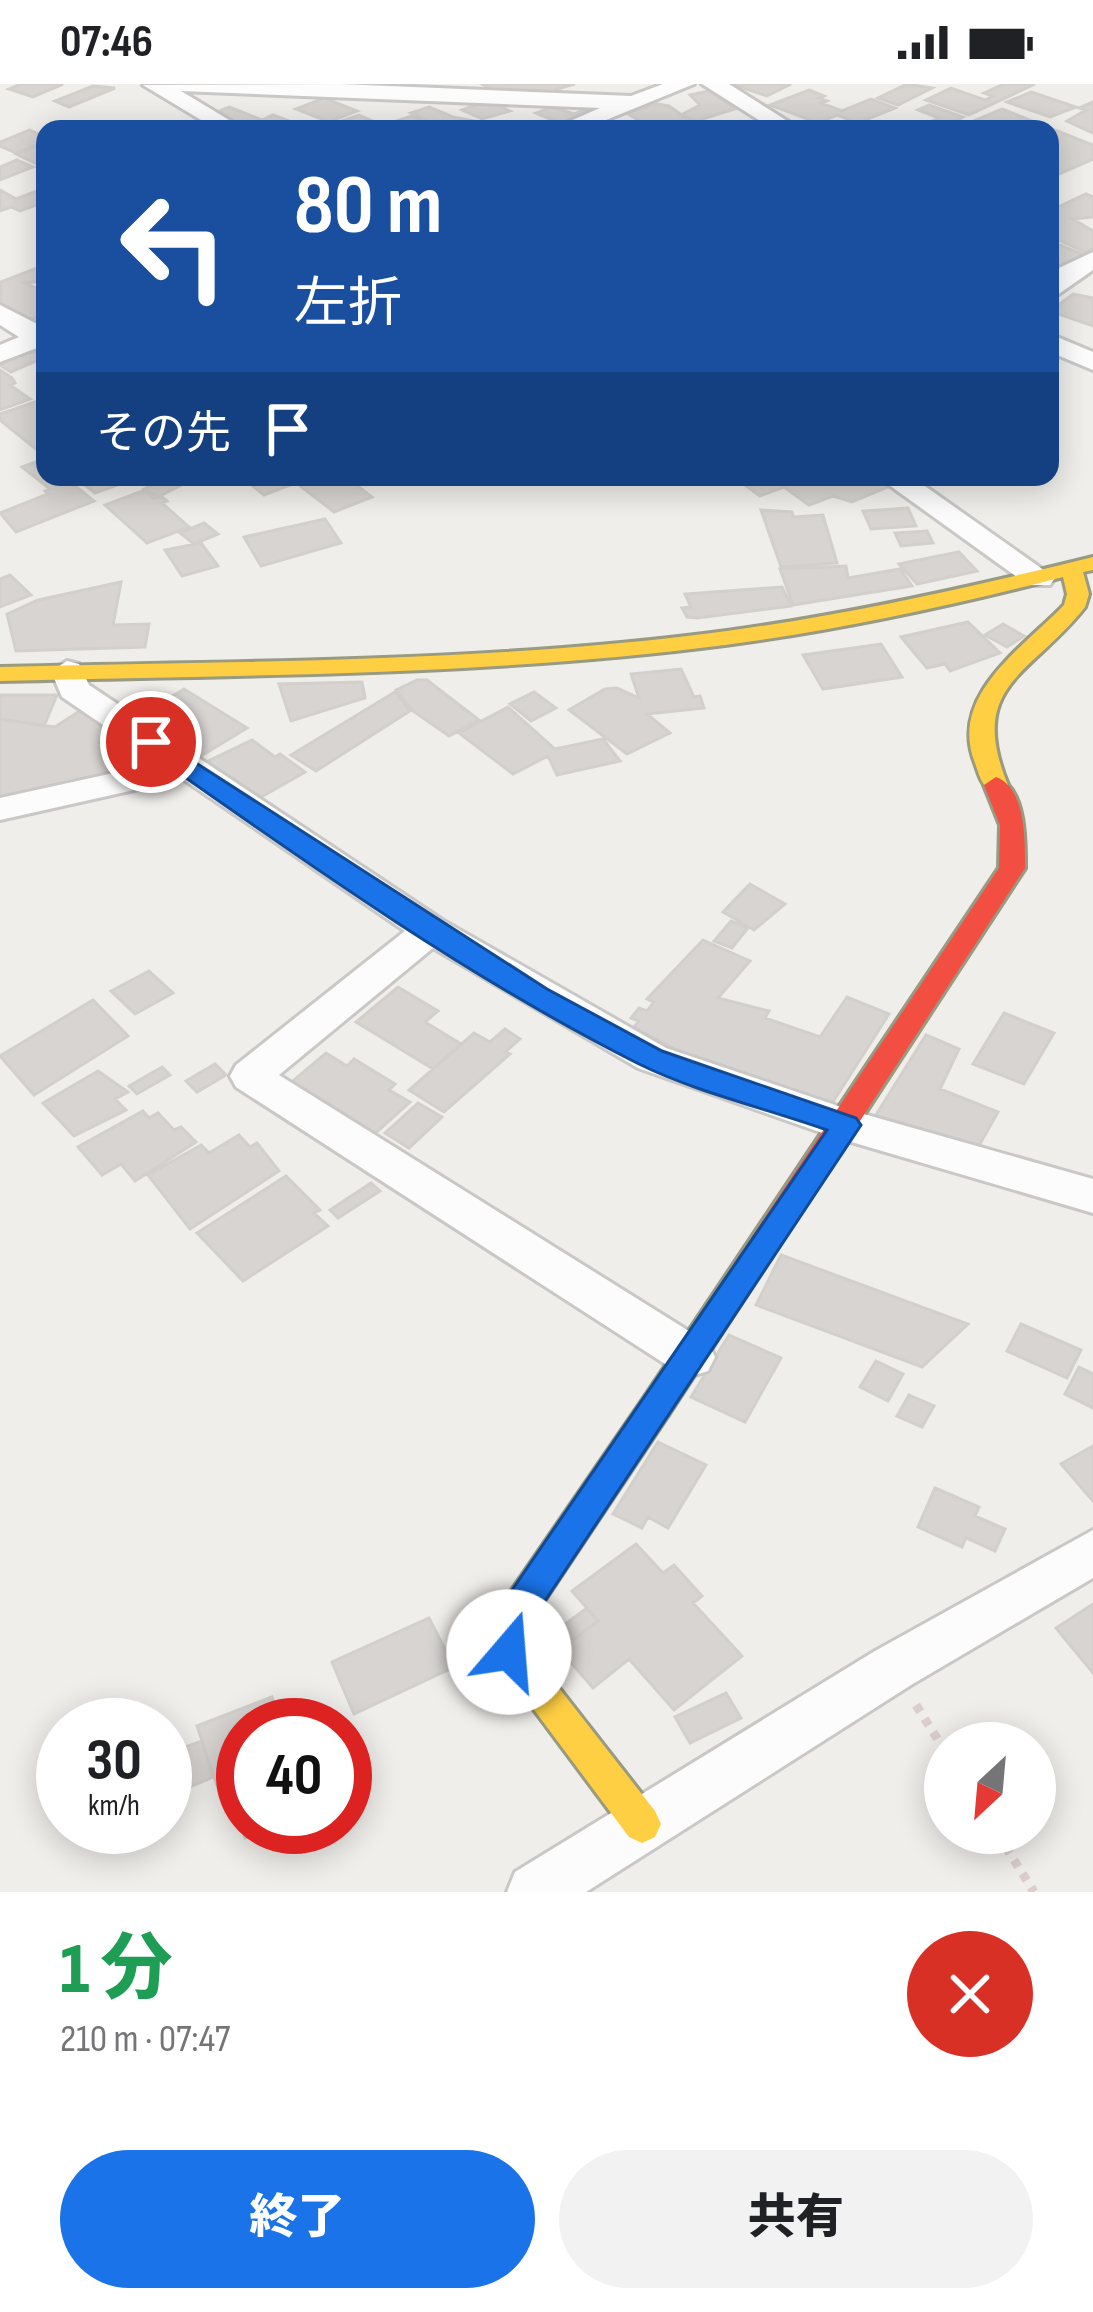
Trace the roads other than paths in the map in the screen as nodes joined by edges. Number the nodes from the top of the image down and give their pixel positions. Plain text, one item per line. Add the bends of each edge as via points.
1 (153, 84) edge
2 (174, 84) edge
3 (601, 84) edge
4 (683, 84) edge
5 (713, 84) edge
6 (628, 102) junction
7 (217, 120) edge
8 (585, 120) edge
9 (774, 120) edge
10 (1093, 260) edge
11 (1059, 282) edge
12 (0, 314) edge
13 (36, 334) edge
14 (36, 339) edge
15 (1059, 346) edge
16 (0, 354) edge
17 (1093, 362) edge
18 (905, 486) edge
19 (1083, 567) edge
20 (1039, 578) junction
21 (67, 671) junction
22 (0, 674) edge
23 (189, 767) junction
24 (0, 809) edge
25 (431, 930) junction
26 (846, 1125) junction
27 (1093, 1196) edge
28 (692, 1357) junction
29 (1093, 1552) edge
30 (642, 1824) junction
31 (535, 1892) edge

1 - 7 street
2 - 6 street
3 - 6 street
4 - 6 street
5 - 9 street
6 - 8 street
10 - 11 street
12 - 13 street
14 - 16 street
15 - 17 street
18 - 20 street
19 - 20 street
19 - 26 street via 1074,610 1012,662 990,692 977,733 1017,838 1012,868
20 - 21 street via 832,622 679,641 417,662
21 - 22 street
21 - 23 street via 74,691
23 - 24 street
23 - 25 street
25 - 26 street via 652,1058
25 - 28 street via 250,1076
26 - 27 street
26 - 28 street
28 - 30 street via 511,1621 509,1652
29 - 30 street
30 - 31 street

